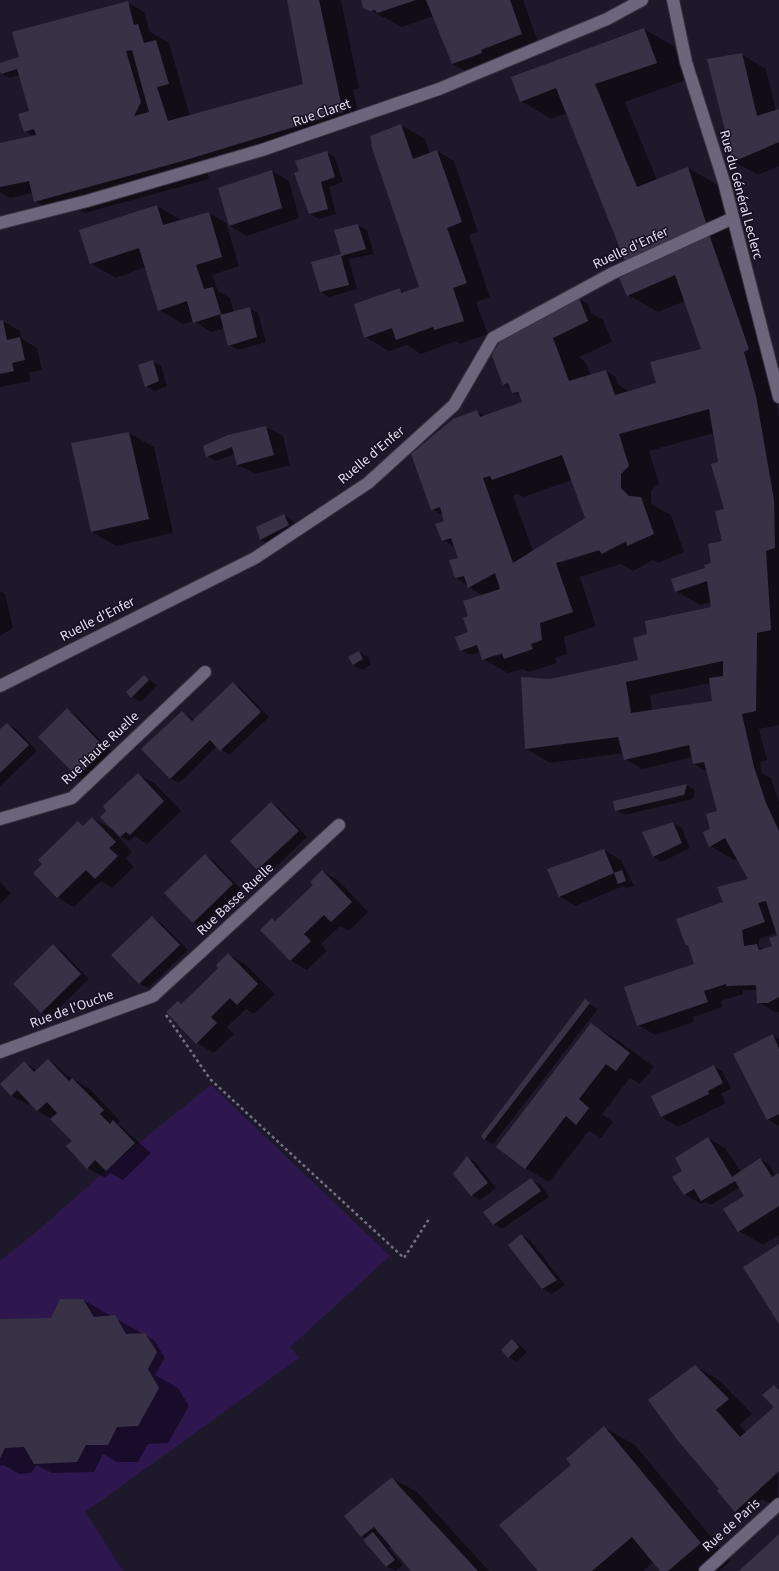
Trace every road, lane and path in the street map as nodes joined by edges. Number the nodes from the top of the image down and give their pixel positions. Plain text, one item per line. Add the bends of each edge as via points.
1 (642, 0) edge
2 (673, 0) edge
3 (733, 218) junction
4 (0, 223) edge
5 (779, 398) edge
6 (205, 672) dead end
7 (0, 686) edge
8 (0, 819) edge
9 (339, 825) dead end
10 (153, 996) junction
11 (0, 1052) edge
12 (429, 1219) dead end
13 (779, 1504) edge
14 (705, 1571) edge

1 - 4 street, Rue Claret via 607,19 439,89 262,150 94,199
2 - 3 street, Rue du Général Leclerc via 686,62
3 - 5 street, Rue du Général Leclerc
3 - 7 street, Ruelle d'Enfer via 613,273 493,338 454,405 368,483 255,558
6 - 8 street, Rue Haute Ruelle via 72,798
9 - 10 street, Rue Basse Ruelle
10 - 11 street, Rue de l'Ouche
10 - 12 path via 210,1079 404,1258
13 - 14 street, Rue de Paris

